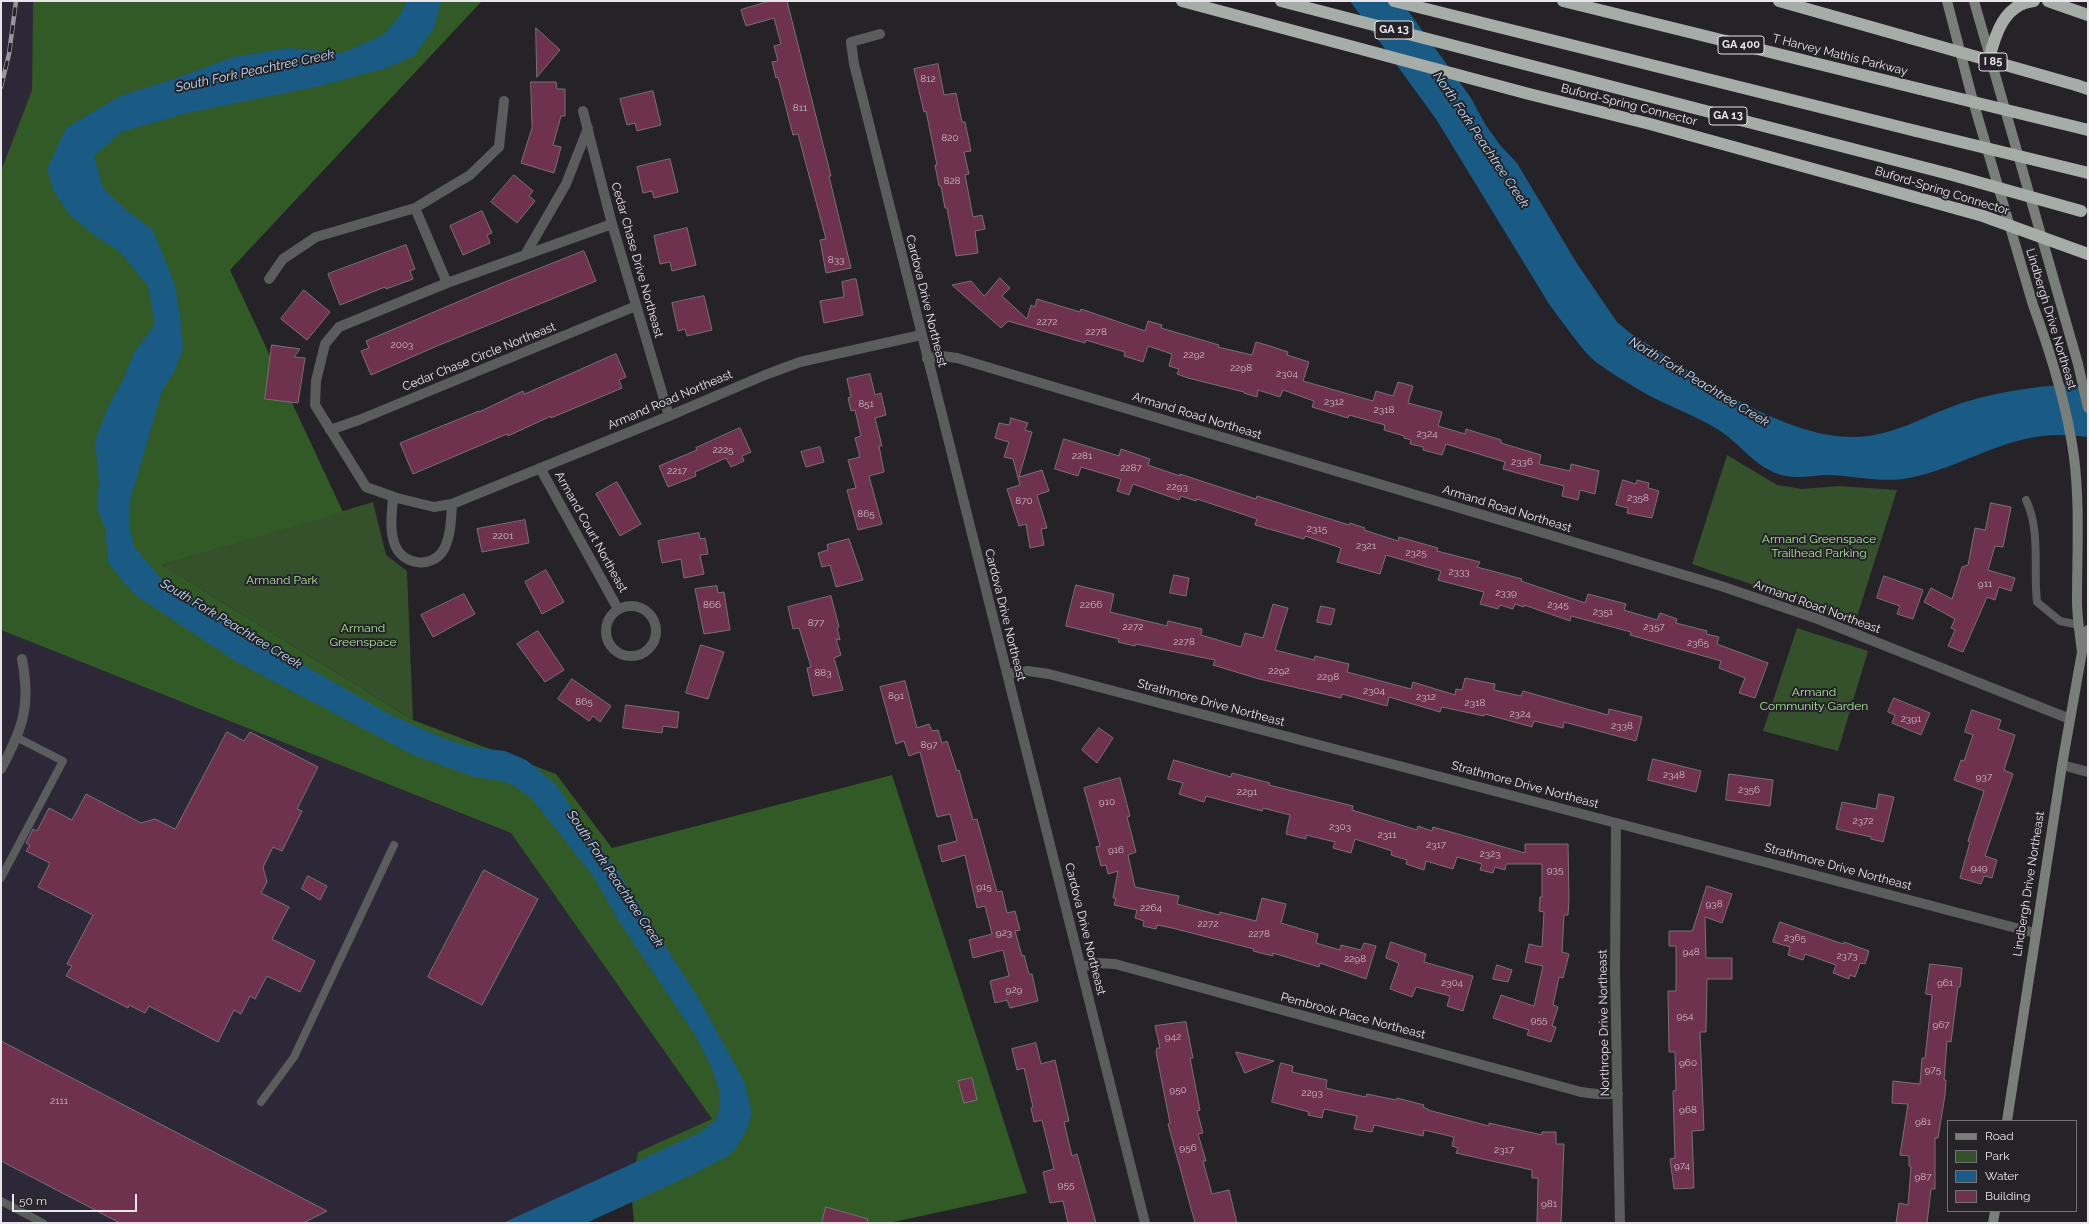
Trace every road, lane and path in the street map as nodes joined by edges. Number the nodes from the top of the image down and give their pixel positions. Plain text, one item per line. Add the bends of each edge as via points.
1 (1182, 1) edge
2 (1281, 1) edge
3 (1394, 1) edge
4 (1563, 1) edge
5 (1779, 1) edge
6 (1947, 1) edge
7 (1974, 1) edge
8 (2034, 1) edge
9 (2048, 1) edge
10 (2088, 15) edge
11 (880, 34) dead end
12 (1989, 59) junction
13 (2088, 89) edge
14 (504, 101) dead end
15 (583, 111) dead end
16 (588, 128) junction
17 (2088, 130) edge
18 (2088, 173) edge
19 (415, 208) junction
20 (2085, 212) edge
21 (612, 224) junction
22 (2088, 254) edge
23 (525, 255) junction
24 (269, 279) dead end
25 (447, 283) junction
26 (636, 306) junction
27 (922, 335) junction
28 (927, 359) junction
29 (2088, 408) edge
30 (669, 416) junction
31 (330, 430) junction
32 (540, 468) junction
33 (393, 496) junction
34 (2026, 500) dead end
35 (452, 504) junction
36 (618, 609) junction
37 (2084, 628) edge
38 (22, 659) dead end
39 (1007, 674) junction
40 (2070, 719) junction
41 (18, 738) junction
42 (2062, 765) junction
43 (1, 769) edge
44 (2088, 772) edge
45 (1616, 823) junction
46 (394, 845) dead end
47 (1, 878) edge
48 (2035, 933) junction
49 (1081, 967) junction
50 (1618, 1094) junction
51 (261, 1102) dead end
52 (2007, 1120) edge
53 (1, 1201) edge
54 (1995, 1212) edge
55 (43, 1223) edge
56 (1145, 1223) edge
57 (1620, 1223) edge
58 (1993, 1223) edge

1 - 22 highway, Buford-Spring Connector / GA 13, bridge via 1958,208
2 - 20 highway, Buford-Spring Connector / GA 13, bridge via 1949,174
3 - 18 highway, bridge
4 - 17 highway, T Harvey Mathis Parkway / GA 400, bridge
5 - 13 highway, I 85, bridge
6 - 37 main road, Lindbergh Drive Northeast via 1972,100 2061,391 2075,474 2078,537 2077,602
7 - 12 main road, Lindbergh Drive Northeast
8 - 12 highway via 2018,6 2005,18 1995,34
9 - 10 highway
11 - 27 street, Cardova Drive Northeast via 851,42 854,64
12 - 29 main road, Lindbergh Drive Northeast via 2078,364
14 - 19 street via 498,147 470,175
15 - 16 street, Cedar Chase Drive Northeast
16 - 21 street, Cedar Chase Drive Northeast
16 - 23 street via 566,184
19 - 24 street via 316,237 283,259
19 - 25 street
21 - 23 street
21 - 26 street, Cedar Chase Drive Northeast
23 - 25 street
25 - 31 street via 339,327 326,344 316,381 315,404
26 - 30 street, Cedar Chase Drive Northeast
26 - 31 street, Cedar Chase Circle Northeast
27 - 28 street, Cardova Drive Northeast
27 - 30 street, Armand Road Northeast via 800,362 765,374
28 - 39 street, Cardova Drive Northeast
28 - 40 street, Armand Road Northeast via 942,356 956,358 1721,586 1818,619
30 - 32 street, Armand Road Northeast
31 - 33 street via 366,487
32 - 35 street, Armand Road Northeast
32 - 36 street, Armand Court Northeast
33 - 35 street, Armand Road Northeast via 434,506
33 - 35 street via 391,523 395,545 402,556 412,562 434,560 444,550 450,532
34 - 37 lane via 2031,511 2037,602 2060,621
36 - 36 street, Armand Court Northeast via 612,614 606,629 609,644 621,654 629,656 645,653 655,639 655,622 650,614 635,606
37 - 40 main road, Lindbergh Drive Northeast
38 - 41 street via 26,678 26,700
39 - 45 street, Strathmore Drive Northeast via 1028,671 1049,674
39 - 49 street, Cardova Drive Northeast
40 - 42 main road, Lindbergh Drive Northeast
41 - 43 street
41 - 47 lane via 64,761
42 - 44 street
42 - 48 main road, Lindbergh Drive Northeast
45 - 48 street, Strathmore Drive Northeast
45 - 50 street, Northrope Drive Northeast via 1614,972
46 - 51 lane via 294,1057
48 - 52 main road, Lindbergh Drive Northeast
49 - 50 street, Pembrook Place Northeast via 1097,963 1115,964 1580,1092
49 - 56 street, Cardova Drive Northeast
50 - 57 street, Northrope Drive Northeast
53 - 55 lane
54 - 58 main road

